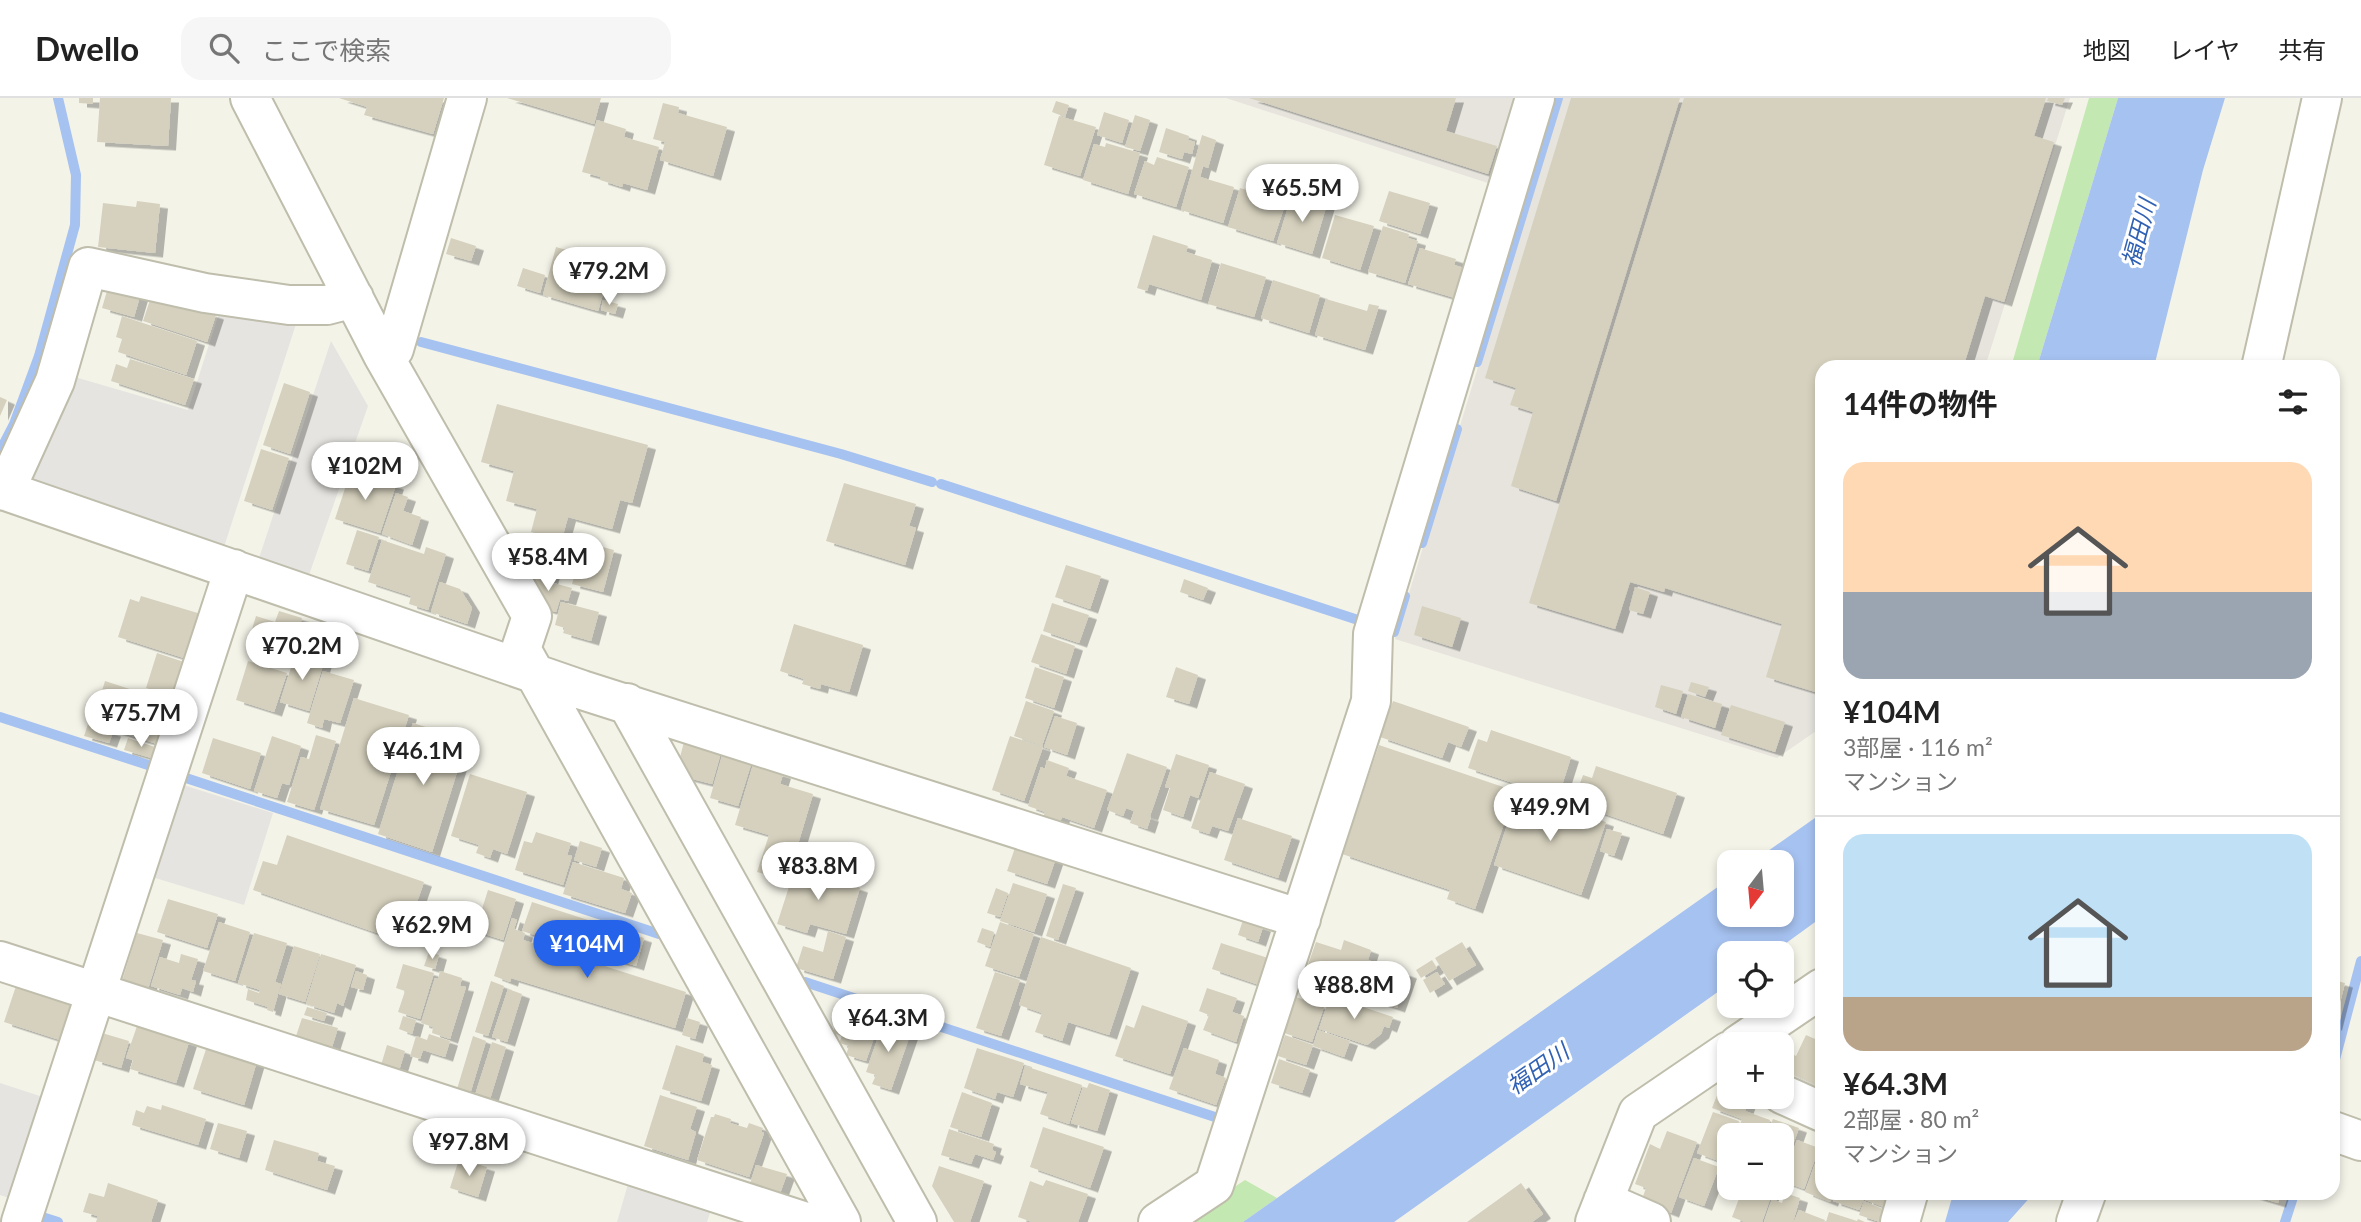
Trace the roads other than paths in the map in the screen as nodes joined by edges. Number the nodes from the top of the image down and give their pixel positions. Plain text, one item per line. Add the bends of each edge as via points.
1 (250, 98) edge
2 (467, 98) edge
3 (1535, 98) edge
4 (2322, 98) edge
5 (354, 298) junction
6 (383, 355) junction
7 (2263, 360) edge
8 (3, 490) edge
9 (234, 569) junction
10 (535, 673) junction
11 (627, 703) junction
12 (1301, 919) junction
13 (0, 961) edge
14 (96, 992) junction
15 (1815, 993) edge
16 (1761, 1032) edge
17 (1717, 1063) edge
18 (1794, 1099) edge
19 (1815, 1109) edge
20 (2340, 1134) edge
21 (2361, 1142) edge
22 (1906, 1200) edge
23 (2084, 1200) edge
24 (1599, 1212) edge
25 (21, 1222) edge
26 (806, 1222) edge
27 (841, 1222) edge
28 (917, 1222) edge
29 (1158, 1222) edge
30 (1651, 1222) edge
31 (1900, 1222) edge
32 (2076, 1222) edge

1 - 5 street
2 - 6 street via 394,349
3 - 12 street via 1373,634 1371,701
4 - 7 street
5 - 6 street
5 - 8 street via 289,305 205,293 88,267 55,381
6 - 10 street via 532,616 521,649
8 - 9 street
9 - 10 street
9 - 14 street
10 - 11 street
10 - 27 street
11 - 12 street
11 - 28 street
12 - 29 street via 1214,1185
13 - 14 street
14 - 25 street
14 - 26 street
15 - 16 street
17 - 24 street via 1638,1113
18 - 19 street
20 - 21 street
22 - 31 street
23 - 32 street
24 - 30 street

